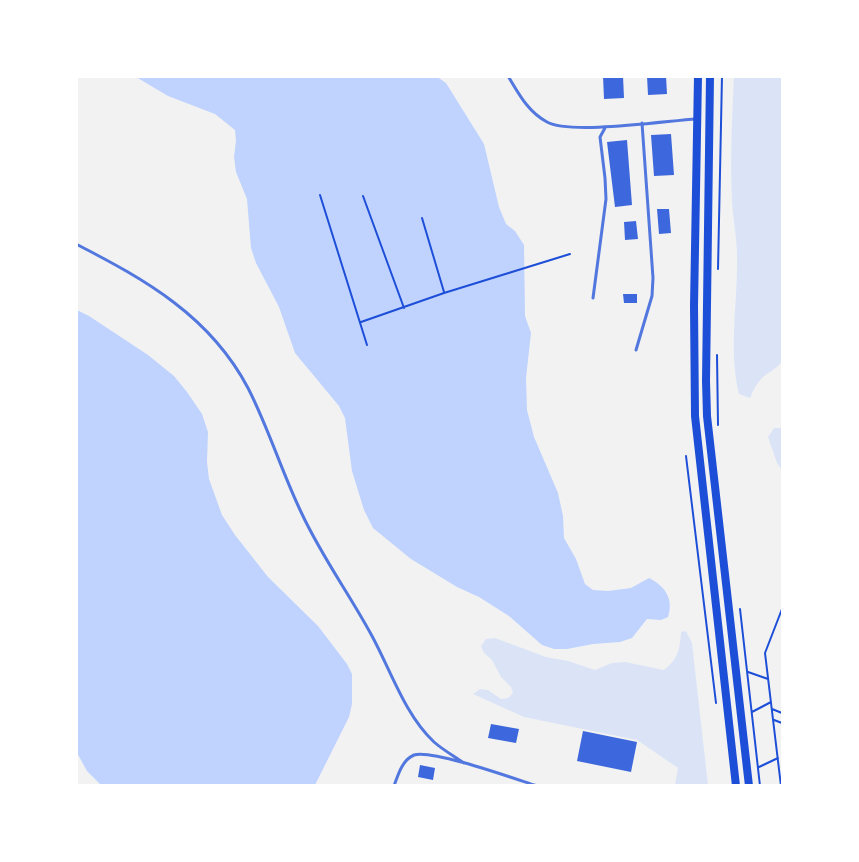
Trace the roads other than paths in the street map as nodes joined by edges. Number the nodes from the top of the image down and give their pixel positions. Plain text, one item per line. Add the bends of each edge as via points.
1 (508, 76) edge
2 (698, 76) edge
3 (710, 76) edge
4 (697, 119) junction
5 (710, 120) junction
6 (642, 123) junction
7 (606, 127) junction
8 (76, 244) edge
9 (593, 297) dead end
10 (636, 350) dead end
11 (464, 763) junction
12 (394, 786) edge
13 (537, 786) edge
14 (736, 786) edge
15 (749, 786) edge

1 - 7 lane via 527,106 548,123
2 - 4 main road
3 - 5 main road
4 - 5 main road
4 - 6 lane
4 - 14 main road via 695,416
5 - 15 main road via 707,416
6 - 7 lane
6 - 10 lane via 653,278 652,296
7 - 9 lane via 600,137 606,199
8 - 11 lane via 166,295 218,344 248,387 316,543 360,614 417,721 435,742
11 - 12 lane via 421,754 413,756 402,766
11 - 13 lane

